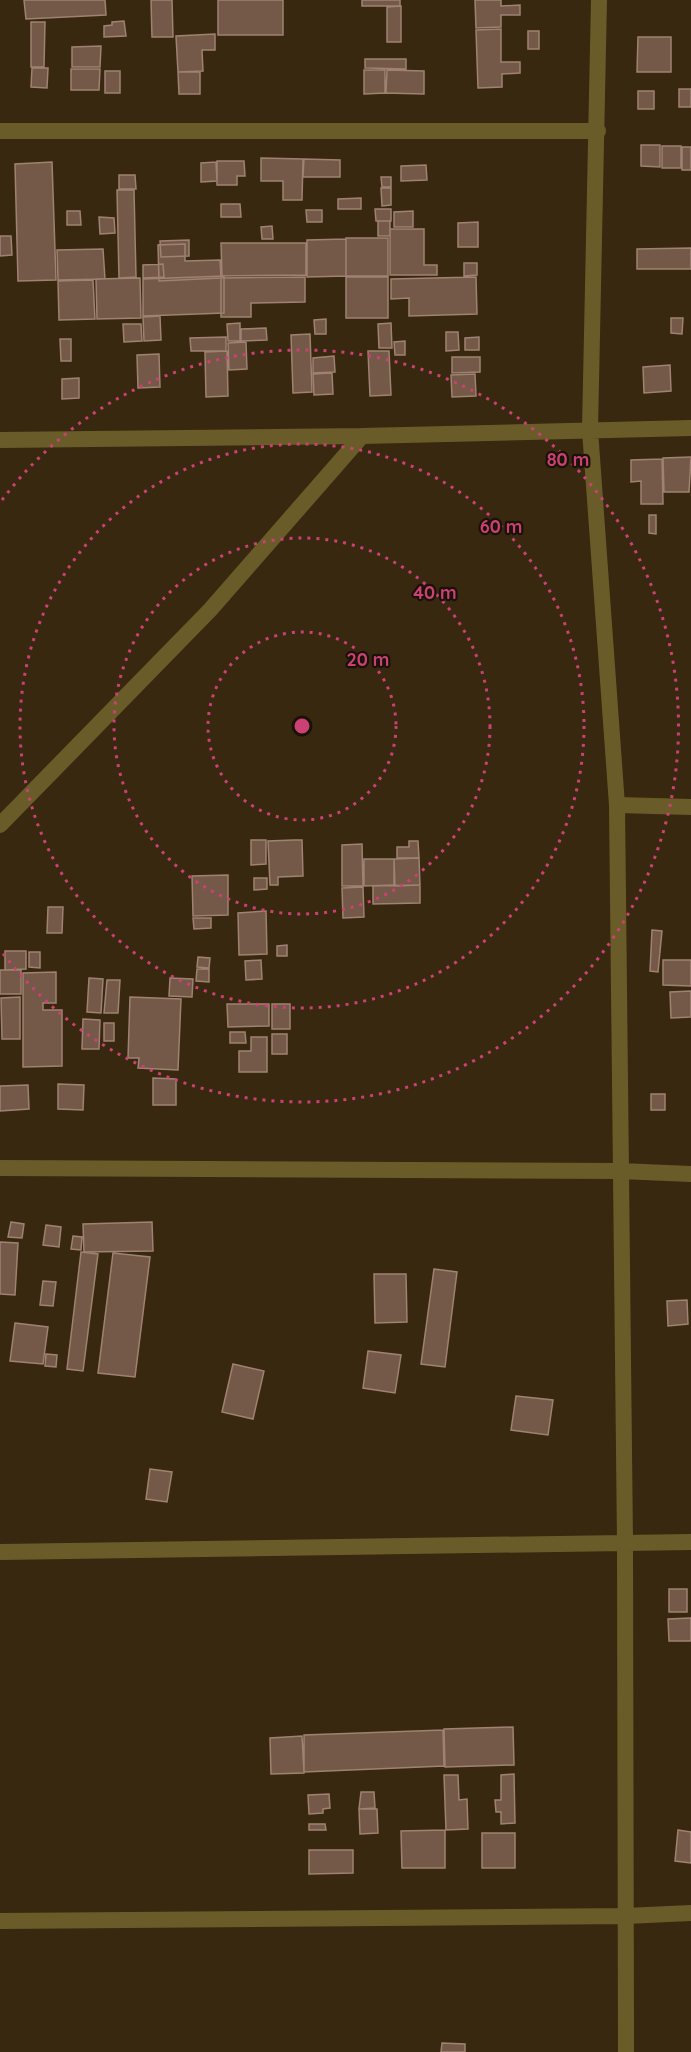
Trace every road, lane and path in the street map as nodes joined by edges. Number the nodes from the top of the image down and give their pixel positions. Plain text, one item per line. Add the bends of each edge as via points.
1 (599, 0) edge
2 (0, 131) edge
3 (597, 131) junction
4 (691, 428) edge
5 (590, 430) junction
6 (362, 436) junction
7 (0, 440) edge
8 (617, 806) junction
9 (691, 807) edge
10 (0, 825) edge
11 (0, 1168) edge
12 (620, 1171) junction
13 (691, 1174) edge
14 (625, 1542) junction
15 (691, 1542) edge
16 (0, 1552) edge
17 (691, 1913) edge
18 (626, 1916) junction
19 (0, 1921) edge
20 (626, 2052) edge

1 - 3 street
2 - 3 street
3 - 5 street
4 - 5 street
5 - 6 street
5 - 8 street
6 - 7 street
6 - 10 street via 210,610
8 - 9 street
8 - 12 street
11 - 12 street
12 - 13 street
12 - 14 street
14 - 15 street
14 - 16 street
14 - 18 street
17 - 18 street
18 - 19 street
18 - 20 street

